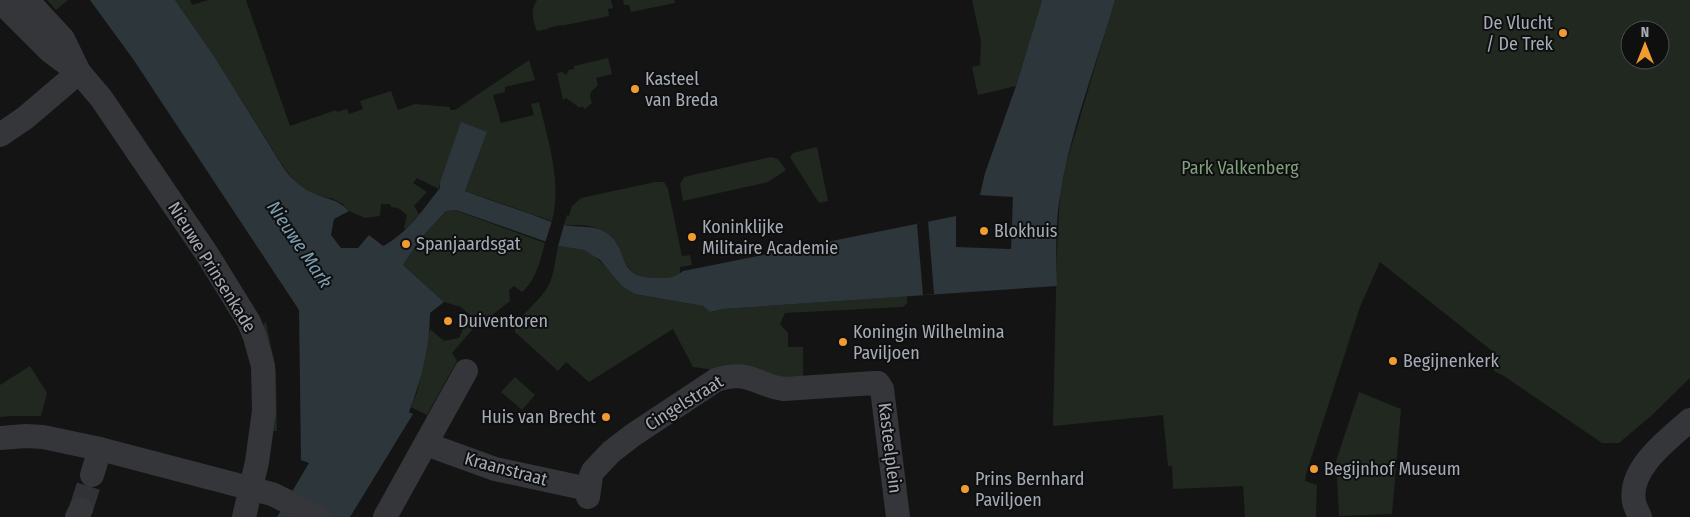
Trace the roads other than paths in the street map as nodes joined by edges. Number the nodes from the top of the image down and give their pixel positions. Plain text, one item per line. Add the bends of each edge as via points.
1 (27, 0) edge
2 (0, 1) edge
3 (79, 72) junction
4 (0, 135) edge
5 (466, 371) dead end
6 (874, 383) joint
7 (1690, 420) edge
8 (0, 438) edge
9 (1690, 438) edge
10 (426, 444) junction
11 (100, 450) junction
12 (92, 475) tunnel mouth
13 (262, 491) junction
14 (588, 493) joint
15 (316, 516) edge
16 (244, 517) edge
17 (385, 517) edge
18 (898, 517) edge

1 - 3 street, Nieuwe Prinsenkade via 63,39
2 - 3 street, Nieuwe Prinsenkade via 50,51
3 - 4 street
3 - 13 street, Nieuwe Prinsenkade via 101,98 207,254 256,337 263,366
5 - 10 street
6 - 14 street, Cingelstraat via 784,389 756,379 729,375 716,380 611,452 593,471
6 - 18 street, Kasteelplein via 882,389
7 - 9 street via 1649,458 1639,473 1634,502 1640,517 1654,473
8 - 11 street via 43,436
10 - 14 street, Kraanstraat via 495,469
10 - 17 street
11 - 12 street
11 - 13 street
13 - 15 street
13 - 16 street, Nieuwe Prinsenkade

